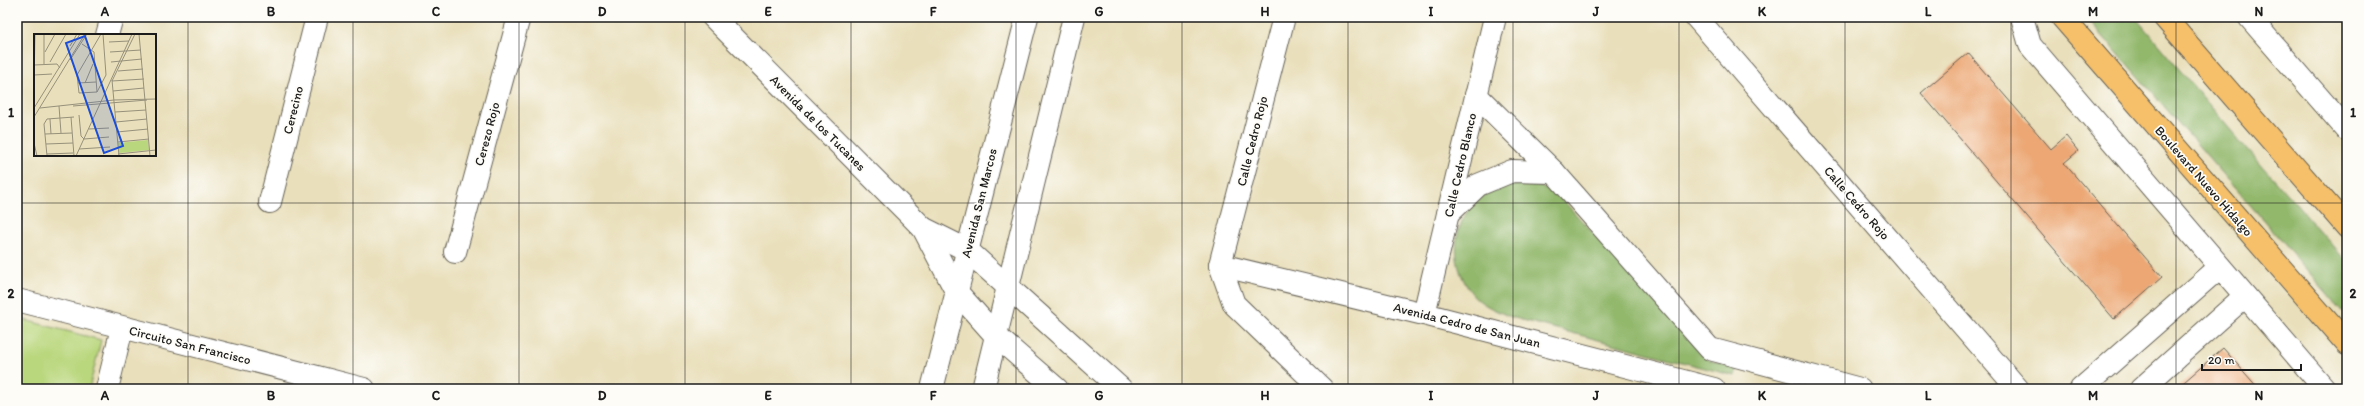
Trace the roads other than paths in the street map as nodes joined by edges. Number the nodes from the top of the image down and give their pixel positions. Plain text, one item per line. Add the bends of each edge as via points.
1 (112, 17) edge
2 (317, 17) edge
3 (519, 17) edge
4 (714, 17) edge
5 (1027, 17) edge
6 (1074, 17) edge
7 (1284, 17) edge
8 (1495, 17) edge
9 (1696, 17) edge
10 (2022, 17) edge
11 (2062, 17) edge
12 (2164, 17) edge
13 (2249, 17) edge
14 (107, 34) edge
15 (1476, 96) junction
16 (2347, 130) edge
17 (1554, 172) junction
18 (270, 202) dead end
19 (1448, 214) junction
20 (2347, 227) edge
21 (923, 228) junction
22 (967, 250) junction
23 (455, 252) dead end
24 (1220, 265) junction
25 (2220, 267) junction
26 (1009, 288) junction
27 (956, 291) junction
28 (2245, 296) junction
29 (17, 300) edge
30 (1424, 314) junction
31 (122, 328) junction
32 (996, 336) junction
33 (2347, 344) edge
34 (321, 384) edge
35 (107, 389) edge
36 (364, 389) edge
37 (932, 389) edge
38 (983, 389) edge
39 (1057, 389) edge
40 (1121, 389) edge
41 (1322, 389) edge
42 (1714, 389) edge
43 (1860, 389) edge
44 (2018, 389) edge
45 (2081, 389) edge
46 (2141, 389) edge
47 (2325, 389) edge

1 - 14 street
2 - 18 street, Cerecino
3 - 23 street, Cerezo Rojo
4 - 21 street, Avenida de los Tucanes
5 - 22 street, Avenida San Marcos
6 - 26 street
7 - 24 street, Calle Cedro Rojo
8 - 15 street, Calle Cedro Blanco
9 - 44 street, Calle Cedro Rojo
10 - 25 street via 2030,45
11 - 33 main road, Boulevard Nuevo Hidalgo
12 - 20 main road
13 - 16 street
15 - 17 street
15 - 19 street, Calle Cedro Blanco
17 - 19 street via 1512,171 1478,185
17 - 43 street via 1710,348
19 - 30 street, Calle Cedro Blanco
21 - 22 street, Avenida de los Tucanes
21 - 27 street, Avenida de los Tucanes
22 - 26 street, Avenida de los Tucanes
22 - 27 street, Avenida San Marcos
24 - 30 street, Avenida Cedro de San Juan
24 - 41 street via 1234,304
25 - 28 street
25 - 45 street
26 - 32 street
26 - 40 street, Avenida de los Tucanes
27 - 32 street, Avenida de los Tucanes
27 - 37 street, Avenida San Marcos
28 - 46 street
28 - 47 street
29 - 31 street, Circuito San Francisco
30 - 42 street, Avenida Cedro de San Juan
31 - 34 street, Circuito San Francisco
31 - 35 street
32 - 38 street
32 - 39 street, Avenida de los Tucanes
34 - 36 street, Circuito San Francisco

